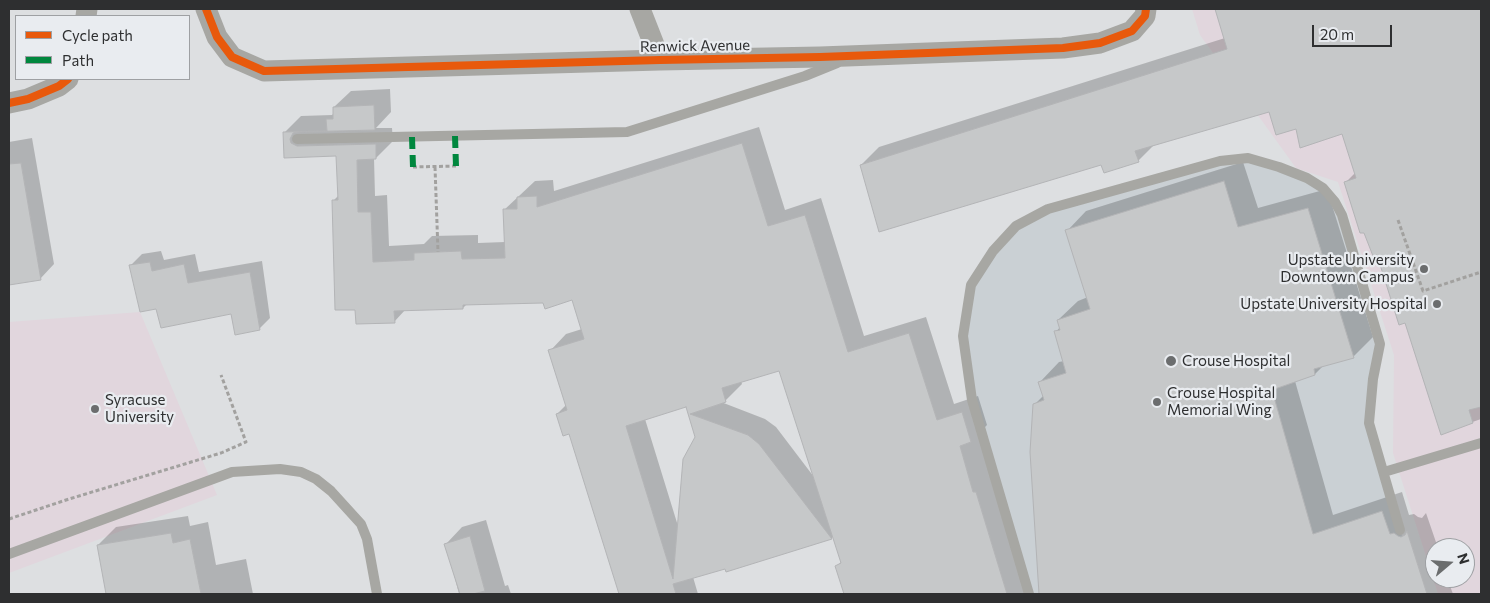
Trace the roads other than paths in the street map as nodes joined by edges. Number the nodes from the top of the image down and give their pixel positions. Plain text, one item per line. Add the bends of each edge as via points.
1 (206, 9) edge
2 (640, 9) edge
3 (1146, 9) edge
4 (855, 56) junction
5 (660, 60) junction
6 (67, 80) edge
7 (9, 103) edge
8 (297, 139) dead end
9 (1481, 443) edge
10 (1384, 472) junction
11 (1400, 530) dead end
12 (9, 554) edge
13 (377, 594) edge
14 (1029, 594) edge

1 - 5 street, Renwick Avenue via 217,37 232,57 264,70
2 - 5 street
3 - 4 street, Renwick Avenue via 1145,16 1132,31 1100,43 1064,48
4 - 5 street, Renwick Avenue
4 - 8 lane via 805,76 627,132
6 - 7 street via 54,89
9 - 10 lane
10 - 11 lane
10 - 14 lane via 1369,423 1380,344 1342,215 1323,188 1286,169 1248,158 1220,161 1048,209 1016,226 993,251 971,285 963,336 972,400
12 - 13 lane via 232,472 280,469 301,472 316,479 360,524 367,539

